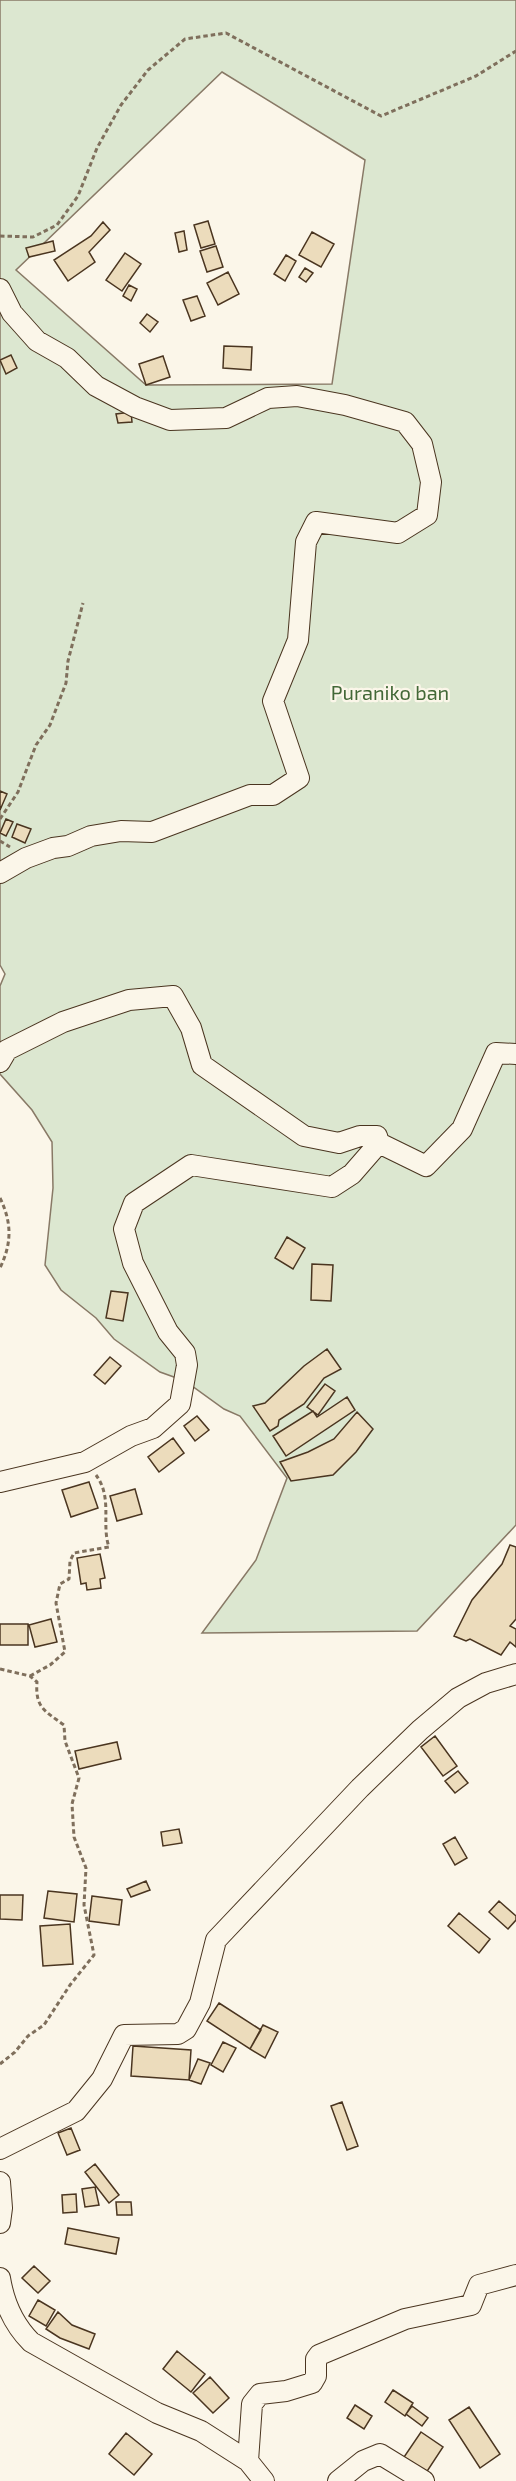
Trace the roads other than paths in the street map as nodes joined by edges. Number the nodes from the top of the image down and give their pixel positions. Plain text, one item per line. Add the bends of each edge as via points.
1 (0, 289) edge
2 (0, 873) edge
3 (516, 1054) edge
4 (0, 1062) edge
5 (379, 1143) junction
6 (0, 1482) edge
7 (516, 1674) edge
8 (0, 2149) edge
9 (0, 2182) edge
10 (0, 2223) edge
11 (516, 2276) edge
12 (0, 2278) edge
13 (248, 2461) junction
14 (264, 2481) edge
15 (338, 2481) edge
16 (424, 2481) edge

1 - 2 street via 12,313 37,341 67,358 96,386 135,406 170,420 197,420 226,418 268,398 297,396 345,405 405,422 422,444 431,482 427,515 398,533 316,522 306,542 298,640 273,701 299,778 273,795 250,795 152,832 121,831 91,836 26,858
3 - 5 street via 496,1053 462,1129 426,1166
4 - 5 street via 7,1050 63,1022 129,1000 173,996 190,1028 202,1065 304,1136 339,1143 360,1136 377,1136
5 - 6 street via 352,1174 332,1187 191,1165 134,1203 124,1229 133,1263 168,1332 185,1353 187,1365 180,1404 153,1428 85,1462
7 - 8 street via 486,1683 458,1698 420,1730 216,1940 200,2003 186,2029 178,2034 124,2035 102,2079 76,2111
9 - 10 street
11 - 13 street via 479,2285 471,2305 405,2319 320,2355 312,2383 260,2394 252,2404
12 - 13 street via 10,2313 31,2342 157,2413 201,2431
13 - 14 street
15 - 16 street via 363,2461 380,2454

